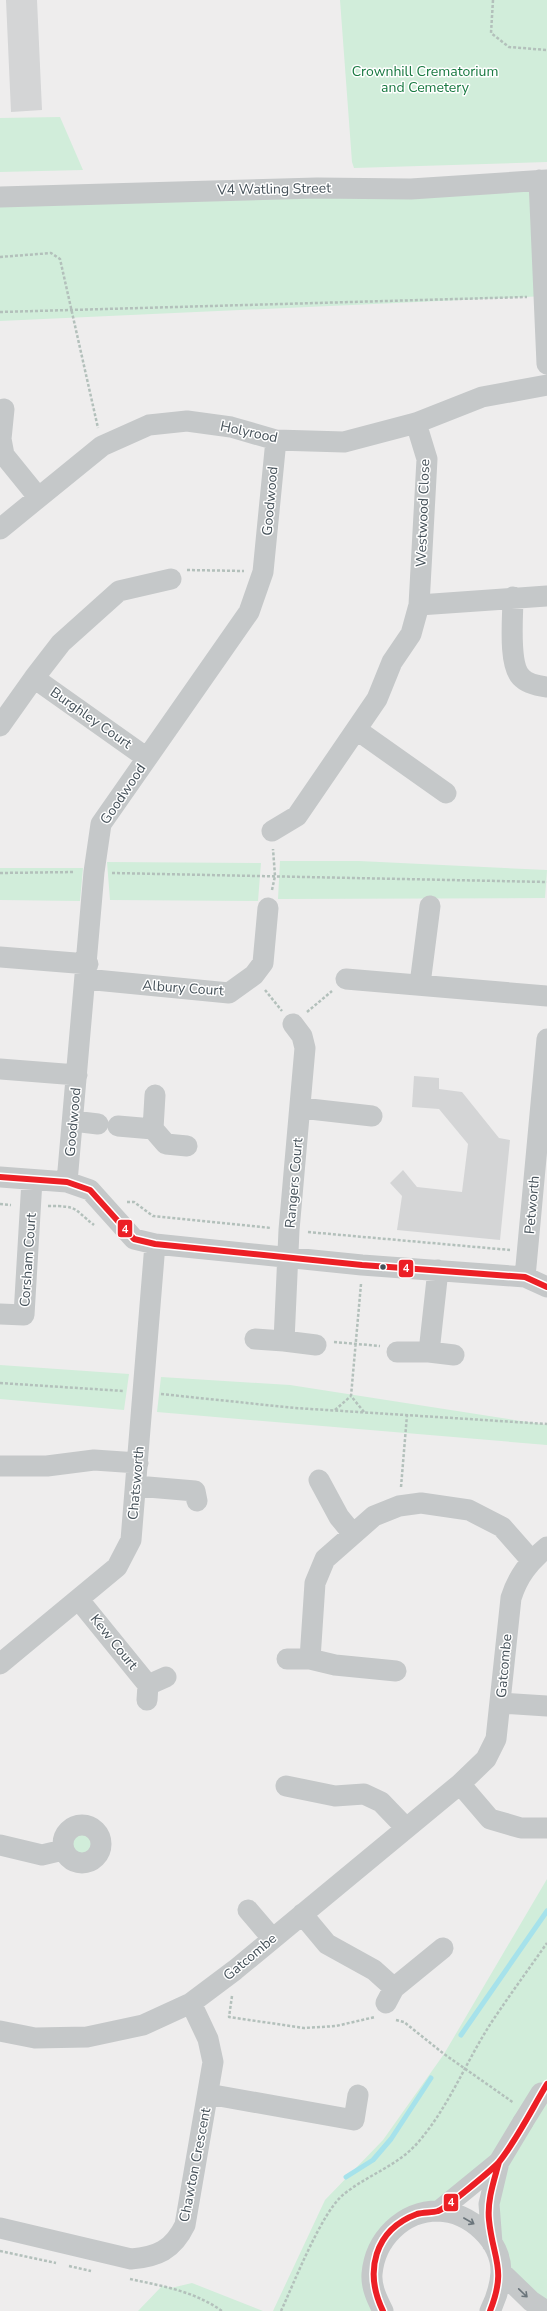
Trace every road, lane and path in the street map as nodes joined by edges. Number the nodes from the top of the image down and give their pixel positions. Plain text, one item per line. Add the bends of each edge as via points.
1 (493, 0) edge
2 (547, 50) edge
3 (543, 180) edge
4 (0, 197) edge
5 (545, 242) edge
6 (0, 257) edge
7 (545, 296) junction
8 (72, 309) junction
9 (0, 312) edge
10 (547, 364) edge
11 (547, 385) edge
12 (4, 409) dead end
13 (416, 423) junction
14 (276, 440) junction
15 (102, 446) junction
16 (38, 497) junction
17 (0, 529) edge
18 (263, 572) junction
19 (171, 579) joint
20 (547, 596) edge
21 (513, 597) junction
22 (420, 604) junction
23 (34, 678) junction
24 (547, 687) edge
25 (0, 726) edge
26 (357, 730) junction
27 (147, 758) junction
28 (446, 793) dead end
29 (272, 831) joint
30 (94, 872) junction
31 (0, 873) edge
32 (275, 876) junction
33 (547, 882) edge
34 (430, 906) dead end
35 (268, 908) joint
36 (0, 957) edge
37 (86, 972) junction
38 (254, 975) junction
39 (346, 979) joint
40 (420, 984) junction
41 (547, 996) edge
42 (293, 1024) junction
43 (547, 1039) edge
44 (0, 1069) edge
45 (77, 1076) junction
46 (155, 1095) dead end
47 (544, 1096) edge
48 (301, 1108) junction
49 (372, 1116) dead end
50 (73, 1121) junction
51 (152, 1129) junction
52 (187, 1146) dead end
53 (0, 1177) edge
54 (32, 1180) junction
55 (68, 1182) junction
56 (0, 1204) edge
57 (31, 1206) junction
58 (112, 1214) junction
59 (289, 1230) junction
60 (155, 1244) junction
61 (527, 1252) junction
62 (288, 1257) junction
63 (362, 1265) junction
64 (438, 1270) junction
65 (525, 1277) junction
66 (547, 1287) edge
67 (0, 1314) edge
68 (255, 1339) dead end
69 (284, 1341) junction
70 (355, 1343) junction
71 (316, 1345) joint
72 (397, 1352) joint
73 (429, 1352) junction
74 (454, 1355) dead end
75 (0, 1383) edge
76 (143, 1392) junction
77 (351, 1396) junction
78 (335, 1410) junction
79 (364, 1412) junction
80 (407, 1415) junction
81 (547, 1424) edge
82 (138, 1463) junction
83 (0, 1466) edge
84 (0, 1475) edge
85 (320, 1480) dead end
86 (0, 1481) edge
87 (136, 1486) junction
88 (199, 1491) dead end
89 (399, 1506) junction
90 (353, 1534) junction
91 (547, 1547) edge
92 (531, 1560) junction
93 (79, 1600) junction
94 (287, 1659) dead end
95 (310, 1659) junction
96 (0, 1664) edge
97 (396, 1671) dead end
98 (153, 1687) dead end
99 (501, 1703) junction
100 (547, 1706) edge
101 (460, 1784) junction
102 (286, 1786) dead end
103 (406, 1828) junction
104 (547, 1828) edge
105 (0, 1845) edge
106 (63, 1850) dead end
107 (248, 1910) dead end
108 (302, 1914) junction
109 (272, 1938) junction
110 (547, 1943) edge
111 (443, 1948) dead end
112 (236, 1970) junction
113 (191, 2003) junction
114 (388, 2006) junction
115 (0, 2031) edge
116 (466, 2069) junction
117 (544, 2088) edge
118 (208, 2094) junction
119 (358, 2095) dead end
120 (520, 2113) junction
121 (499, 2162) junction
122 (439, 2211) junction
123 (0, 2228) edge
124 (492, 2243) junction
125 (0, 2251) edge
126 (60, 2264) dead end
127 (67, 2265) dead end
128 (95, 2272) dead end
129 (501, 2272) junction
130 (125, 2278) dead end
131 (222, 2311) edge
132 (280, 2311) edge
133 (383, 2311) edge
134 (490, 2311) edge
135 (546, 2311) edge

1 - 2 path via 491,33 509,47
3 - 4 street, V4 Watling Street via 411,189 317,188
3 - 5 street
5 - 7 street
6 - 8 path via 52,253 60,259
7 - 8 path
7 - 10 street
8 - 9 path
8 - 15 path
11 - 13 street, Holyrood via 482,397
12 - 16 street via 1,439 4,455
13 - 14 street, Holyrood via 344,442
13 - 22 street, Westwood Close via 427,459
14 - 15 street, Holyrood via 231,427 187,421 149,426
14 - 18 street, Goodwood
15 - 16 street, Holyrood
16 - 17 street, Holyrood
18 - 19 path via 190,569
18 - 27 street, Goodwood via 250,612
19 - 23 street via 119,591 61,643
20 - 21 street
21 - 22 street
21 - 24 street via 513,662 521,677 536,685
22 - 26 street, Westwood Close via 411,634 392,662 377,699
23 - 25 street
23 - 27 street, Burghley Court
26 - 28 street
26 - 29 street, Westwood Close via 297,816
27 - 30 street, Goodwood via 101,824
29 - 32 path
30 - 31 path
30 - 32 path
30 - 37 street, Goodwood
32 - 33 path
32 - 35 path
34 - 40 street
35 - 38 street, Albury Court via 263,964
36 - 37 street, Albury Court
37 - 38 street, Albury Court via 229,993
37 - 45 street, Goodwood
38 - 42 path
39 - 40 street
39 - 42 path
40 - 41 street
42 - 48 street, Rangers Court via 302,1036 304,1048
43 - 47 street, Petworth
44 - 45 street
45 - 50 street, Goodwood
46 - 51 street
47 - 61 street, Petworth
48 - 49 street
48 - 59 street, Rangers Court
50 - 51 street
50 - 55 street, Goodwood
51 - 52 street via 166,1144
53 - 54 street
54 - 55 street
54 - 57 street, Corsham Court
55 - 58 street via 90,1190
56 - 57 path
57 - 58 path via 69,1206 80,1211 94,1226
57 - 67 street, Corsham Court via 24,1315
58 - 59 path via 124,1203 134,1202 153,1216
58 - 60 street via 134,1239
59 - 61 path
59 - 62 street, Rangers Court
60 - 62 street
60 - 76 street, Chatsworth
61 - 65 street, Petworth
62 - 63 street
62 - 69 street, Rangers Court
63 - 64 street
63 - 70 path
64 - 65 street
64 - 73 street
65 - 66 street
68 - 69 street
69 - 71 street
70 - 71 path via 323,1341
70 - 72 path via 393,1348
70 - 77 path
72 - 73 street
73 - 74 street
75 - 76 path
76 - 78 path
76 - 82 street, Chatsworth
77 - 78 path
77 - 79 path
78 - 79 path
79 - 80 path
80 - 81 path
80 - 89 path
82 - 83 street via 94,1460 47,1466
82 - 87 street, Chatsworth
84 - 86 street
85 - 90 street via 339,1517
87 - 88 street
87 - 93 street, Chatsworth via 131,1540 117,1567
89 - 90 street via 374,1516
89 - 92 street via 421,1503 469,1510 502,1527
90 - 95 street via 325,1559 315,1584
91 - 92 street, Gatcombe
92 - 99 street, Gatcombe via 517,1579 511,1598
93 - 96 street, Chatsworth
93 - 98 street, Kew Court
94 - 95 street
95 - 97 street via 334,1665
99 - 100 street
99 - 101 street, Gatcombe via 496,1738 486,1759
101 - 103 street, Gatcombe
101 - 104 street via 490,1819 521,1828
102 - 103 street via 335,1796 364,1794 381,1802
103 - 108 street, Gatcombe
105 - 106 street via 42,1855
107 - 109 street
108 - 109 street, Gatcombe
108 - 114 street via 327,1944 374,1970
109 - 112 street, Gatcombe
110 - 116 path via 491,2024
111 - 114 street
112 - 113 street, Gatcombe
112 - 114 path via 229,2017 304,2028 336,2026
113 - 115 street, Gatcombe via 143,2025 87,2037 35,2038
113 - 118 street, Chawton Crescent via 208,2040 213,2062
114 - 116 path via 404,2022
116 - 120 path
116 - 132 path via 420,2140 398,2162 367,2178 343,2195 322,2224
117 - 120 street, bridge
118 - 119 street, Chawton Crescent via 354,2120
118 - 123 street, Chawton Crescent via 185,2225 179,2238 165,2250 150,2258 131,2258
120 - 121 street
121 - 122 street
121 - 124 street via 489,2204
122 -> 124 street via 460,2215 478,2226
122 - 133 street via 418,2214 400,2223 385,2237 376,2255 372,2274 375,2295
124 - 129 street
125 - 126 path
127 - 128 path
129 - 134 street via 499,2292
129 -> 135 street via 531,2301
130 - 131 path via 189,2293

